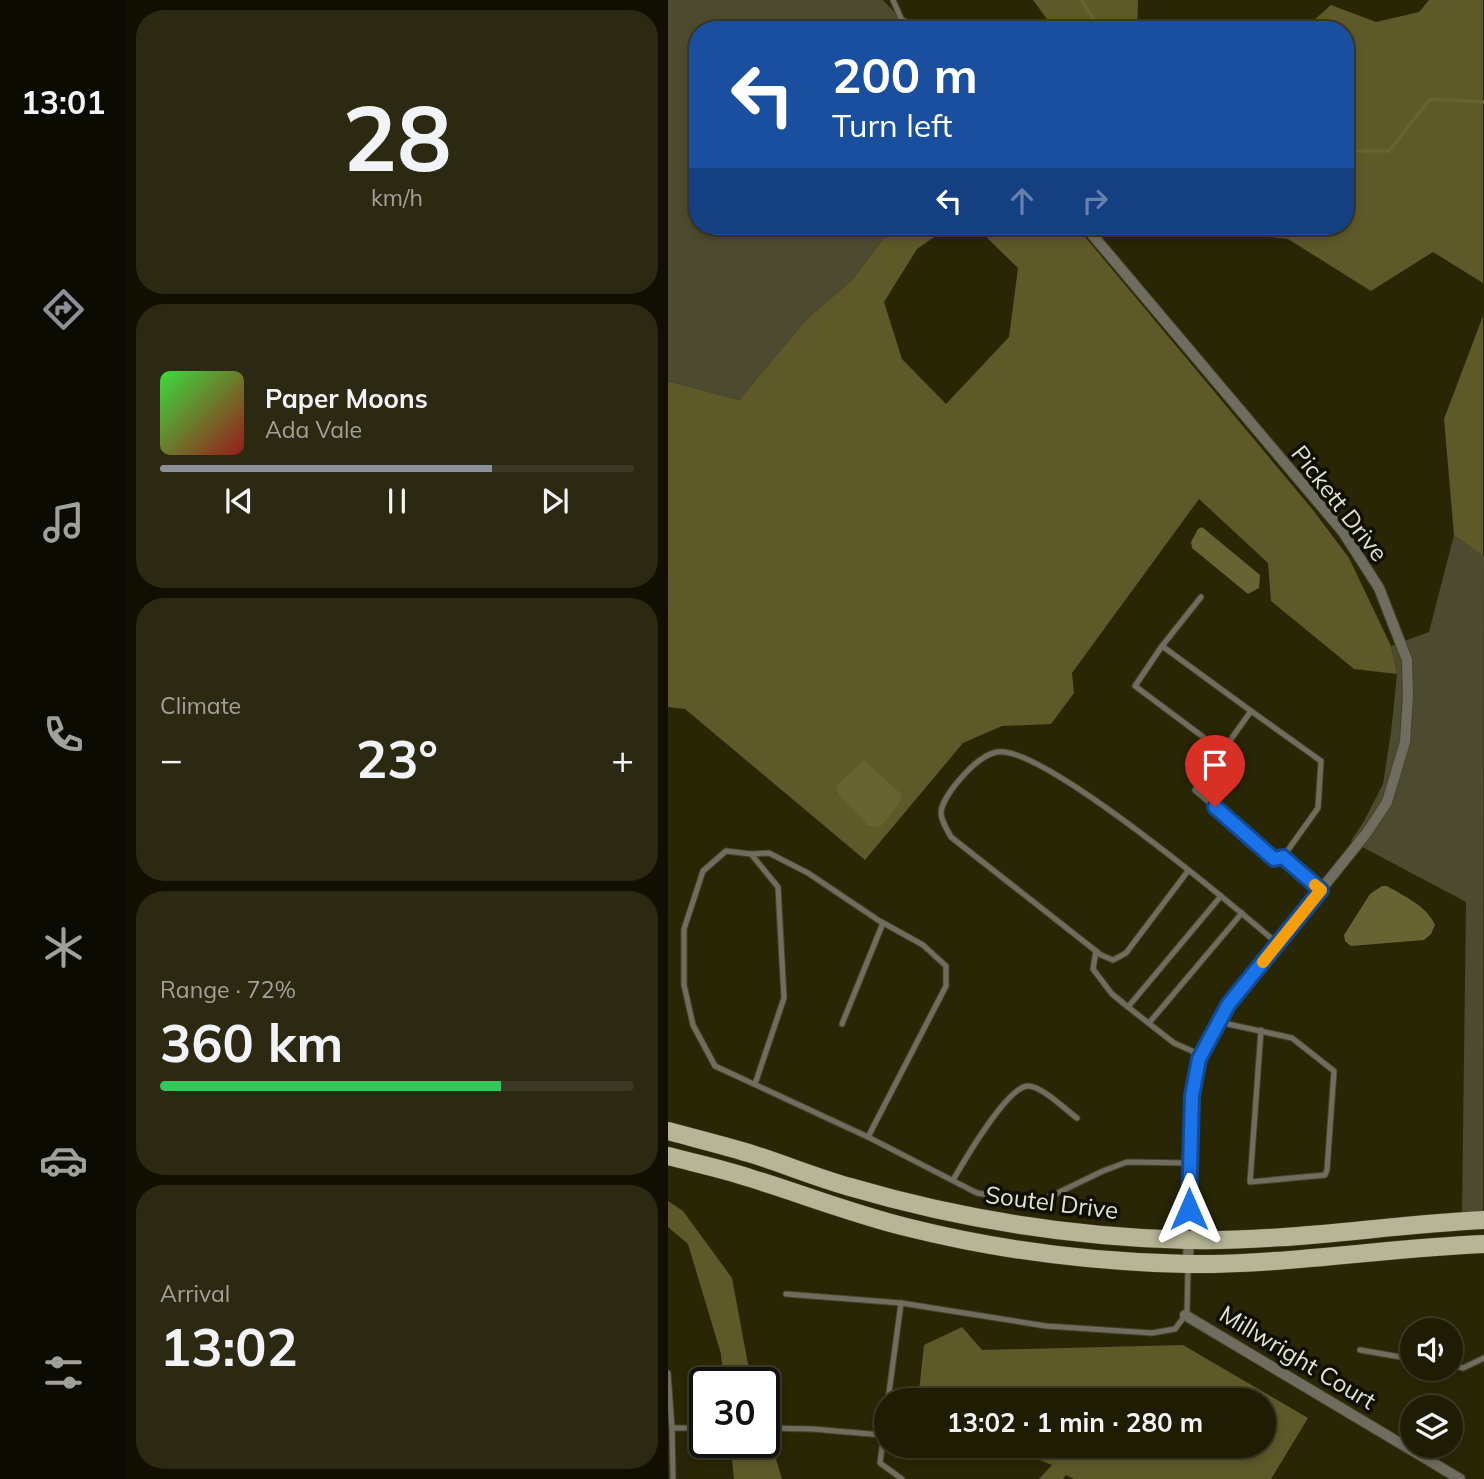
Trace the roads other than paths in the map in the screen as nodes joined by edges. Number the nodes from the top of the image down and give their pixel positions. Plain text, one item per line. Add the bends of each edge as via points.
1 (893, 0) edge
2 (902, 21) edge
3 (1093, 235) edge
4 (1201, 597) dead end
5 (1162, 646) junction
6 (1251, 711) junction
7 (1222, 751) junction
8 (751, 854) junction
9 (1283, 857) junction
10 (1188, 871) junction
11 (1321, 890) junction
12 (1221, 896) junction
13 (1242, 913) junction
14 (883, 923) junction
15 (1278, 944) junction
16 (1096, 951) junction
17 (1128, 1007) junction
18 (1219, 1022) junction
19 (1149, 1023) junction
20 (842, 1024) dead end
21 (1261, 1030) junction
22 (1201, 1055) junction
23 (755, 1084) junction
24 (1077, 1118) dead end
25 (668, 1131) edge
26 (868, 1137) junction
27 (668, 1156) edge
28 (1189, 1163) junction
29 (953, 1180) junction
30 (1484, 1220) edge
31 (1188, 1240) junction
32 (1484, 1244) edge
33 (1188, 1264) junction
34 (786, 1294) dead end
35 (901, 1303) junction
36 (1185, 1315) junction
37 (1359, 1350) dead end
38 (1400, 1357) edge
39 (1484, 1358) edge
40 (1463, 1368) edge
41 (668, 1373) edge
42 (890, 1388) edge
43 (672, 1428) junction
44 (689, 1428) edge
45 (780, 1429) edge
46 (874, 1435) edge
47 (880, 1458) edge
48 (673, 1479) edge
49 (902, 1479) edge
50 (1460, 1479) edge

1 - 2 lane
3 - 11 street, Pickett Drive via 1343,533 1379,589 1406,660 1405,743 1387,802
4 - 5 lane
5 - 6 lane
5 - 7 lane via 1135,686
6 - 7 lane
6 - 9 lane via 1321,761 1318,808
7 - 9 lane via 1195,790 1274,859
8 - 14 lane via 768,853 798,868
8 - 23 lane via 778,887 784,998
8 - 23 lane via 726,851 703,871 684,929 684,985 693,1025 715,1066
9 - 11 lane
10 - 12 lane
10 - 16 lane via 1126,953 1113,960
10 - 16 lane via 1050,770 1012,752 995,752 980,760 941,806 940,818 951,837
11 - 15 street, Pickett Drive
12 - 13 lane
12 - 17 lane
13 - 15 lane
13 - 19 lane
14 - 20 lane
14 - 26 lane via 923,945 946,966 946,986
15 - 18 street, Pickett Drive
16 - 17 lane via 1093,969
17 - 19 lane
18 - 21 lane
18 - 22 street, Pickett Drive
19 - 22 lane via 1174,1043
21 - 21 lane via 1292,1038 1334,1071 1325,1175 1250,1182
22 - 28 street, Pickett Drive via 1192,1096
23 - 26 lane
24 - 29 lane via 1041,1090 1028,1086 1016,1091 979,1136
25 - 31 main road, Soutel Drive via 848,1187 960,1214 1023,1226
26 - 29 lane
27 - 33 main road, Soutel Drive via 953,1237 1081,1257
28 - 29 lane via 1127,1162 1047,1198 1011,1199 977,1193
28 - 31 street, Pickett Drive
30 - 31 main road, Soutel Drive
31 - 33 street, Pickett Drive
32 - 33 main road, Soutel Drive
33 - 36 lane
34 - 35 lane
35 - 36 lane via 1046,1326 1152,1333 1176,1329
35 - 42 lane
36 - 50 street, Millwright Court
37 - 38 lane
39 - 40 lane
41 - 43 lane
43 - 44 lane
43 - 48 lane
45 - 46 lane
47 - 49 lane

